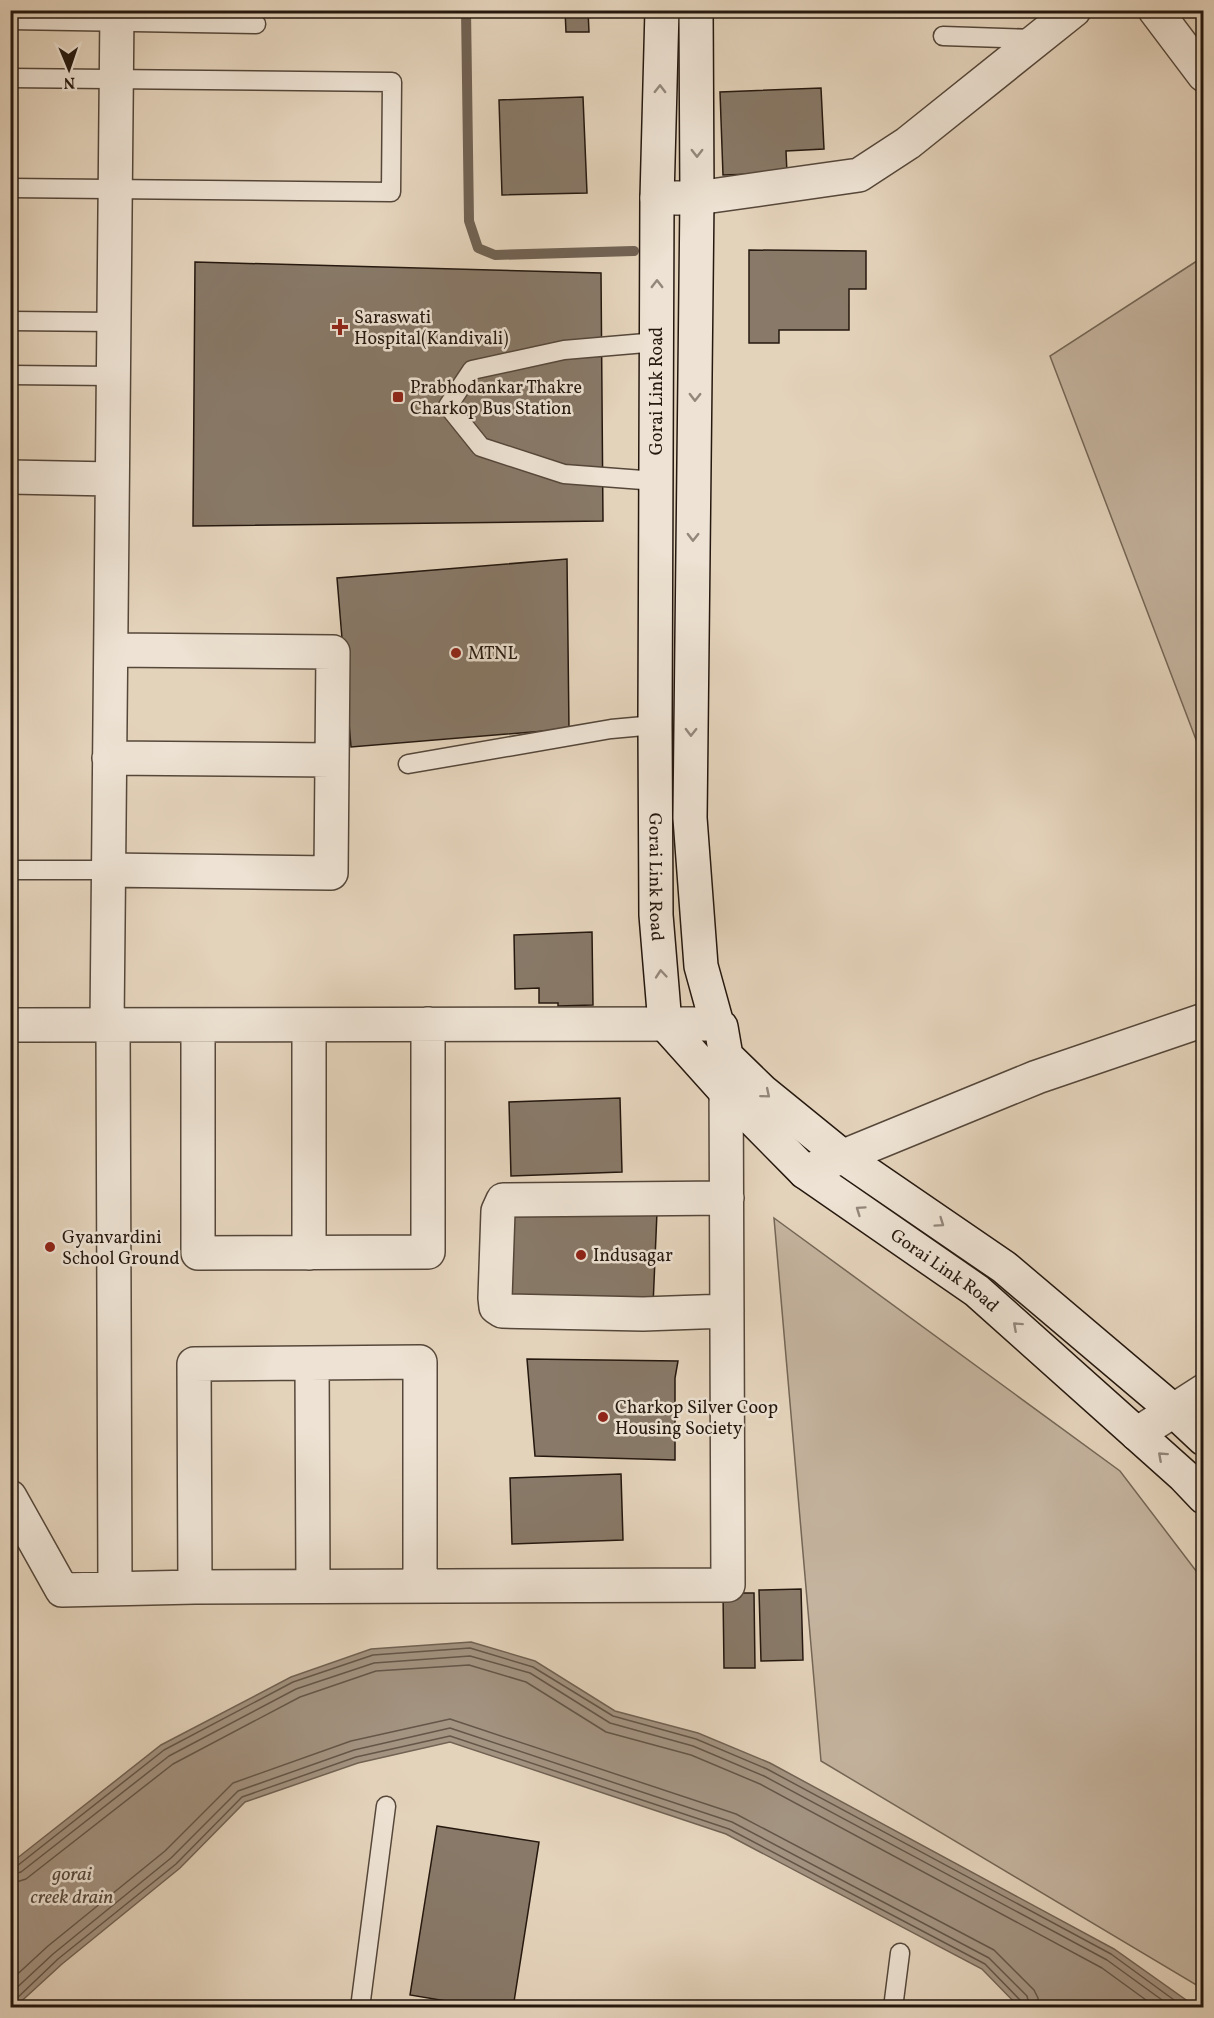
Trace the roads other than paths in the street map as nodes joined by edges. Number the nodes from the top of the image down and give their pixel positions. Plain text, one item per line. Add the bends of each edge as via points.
1 (662, 10) edge
2 (696, 10) edge
3 (1074, 10) edge
4 (1155, 10) edge
5 (117, 16) edge
6 (10, 20) edge
7 (256, 24) dead end
8 (943, 36) dead end
9 (1038, 39) junction
10 (1203, 75) edge
11 (10, 78) edge
12 (117, 79) junction
13 (10, 188) edge
14 (115, 189) junction
15 (657, 198) junction
16 (697, 198) junction
17 (10, 321) edge
18 (114, 322) junction
19 (695, 339) junction
20 (657, 342) junction
21 (10, 375) edge
22 (113, 376) junction
23 (10, 477) edge
24 (112, 478) junction
25 (694, 479) junction
26 (656, 481) junction
27 (111, 650) junction
28 (655, 725) junction
29 (109, 758) junction
30 (332, 760) junction
31 (408, 764) dead end
32 (10, 870) edge
33 (108, 870) junction
34 (1203, 1020) edge
35 (717, 1023) junction
36 (428, 1024) junction
37 (665, 1024) junction
38 (10, 1025) edge
39 (198, 1025) junction
40 (309, 1025) junction
41 (110, 1026) junction
42 (726, 1056) junction
43 (726, 1092) junction
44 (842, 1156) junction
45 (805, 1172) junction
46 (726, 1198) junction
47 (309, 1253) junction
48 (727, 1311) junction
49 (312, 1363) junction
50 (1203, 1391) edge
51 (1173, 1410) junction
52 (1137, 1434) junction
53 (1203, 1439) edge
54 (10, 1497) edge
55 (1203, 1497) edge
56 (313, 1586) junction
57 (420, 1586) junction
58 (115, 1587) junction
59 (195, 1587) junction
60 (386, 1806) dead end
61 (900, 1953) dead end
62 (360, 2007) edge
63 (893, 2007) edge

15 -> 1 street, Gorai Link Road
2 -> 16 street, Gorai Link Road
3 - 9 street
4 - 10 street
5 - 6 lane
5 - 7 lane
5 - 12 street
8 - 9 lane
9 - 16 street via 908,142 859,175
11 - 12 lane
12 - 14 street
12 - 14 lane via 392,82 391,192
13 - 14 lane
14 - 18 street
15 - 16 street
20 -> 15 street, Gorai Link Road
16 - 19 street, Gorai Link Road
17 - 18 lane
18 - 22 street
19 - 20 street
19 -> 25 street, Gorai Link Road
20 - 26 street, Gorai Link Road
20 - 26 lane via 564,350 472,370 448,406 481,447 564,474
21 - 22 lane
22 - 24 street
23 - 24 street
24 - 27 street
25 - 26 street
25 -> 35 street, Gorai Link Road via 690,818 701,966
26 - 28 street, Gorai Link Road
27 - 29 street
27 - 30 street via 333,652
28 - 31 lane
37 -> 28 street, Gorai Link Road via 656,915
29 - 30 street
29 - 33 street
30 - 33 street via 331,873
32 - 33 lane
33 - 41 street
34 - 44 street via 1037,1077
35 - 37 street
35 - 42 street, Gorai Link Road
36 - 37 street
36 - 40 street
36 - 47 street via 428,1252
37 - 43 street, Gorai Link Road
38 - 41 street
39 - 40 street
39 - 41 street
39 - 47 street via 198,1253
40 - 47 street
41 - 58 street
42 - 43 street
42 -> 44 street, Gorai Link Road via 762,1091
43 - 45 street, Gorai Link Road
43 - 46 street
44 - 45 street
44 -> 51 street, Gorai Link Road via 1004,1267
52 -> 45 street, Gorai Link Road via 977,1291
46 - 48 street
46 - 48 street via 503,1200 498,1211 495,1298 496,1307 502,1311
48 - 57 street via 728,1585
49 - 56 street
49 - 57 street via 420,1362
49 - 59 street via 194,1364
50 - 51 street
51 - 52 street
51 - 53 street, Gorai Link Road
55 -> 52 street, Gorai Link Road
54 - 58 street via 62,1590
56 - 57 street
56 - 59 street
58 - 59 street
60 - 62 lane
61 - 63 lane

